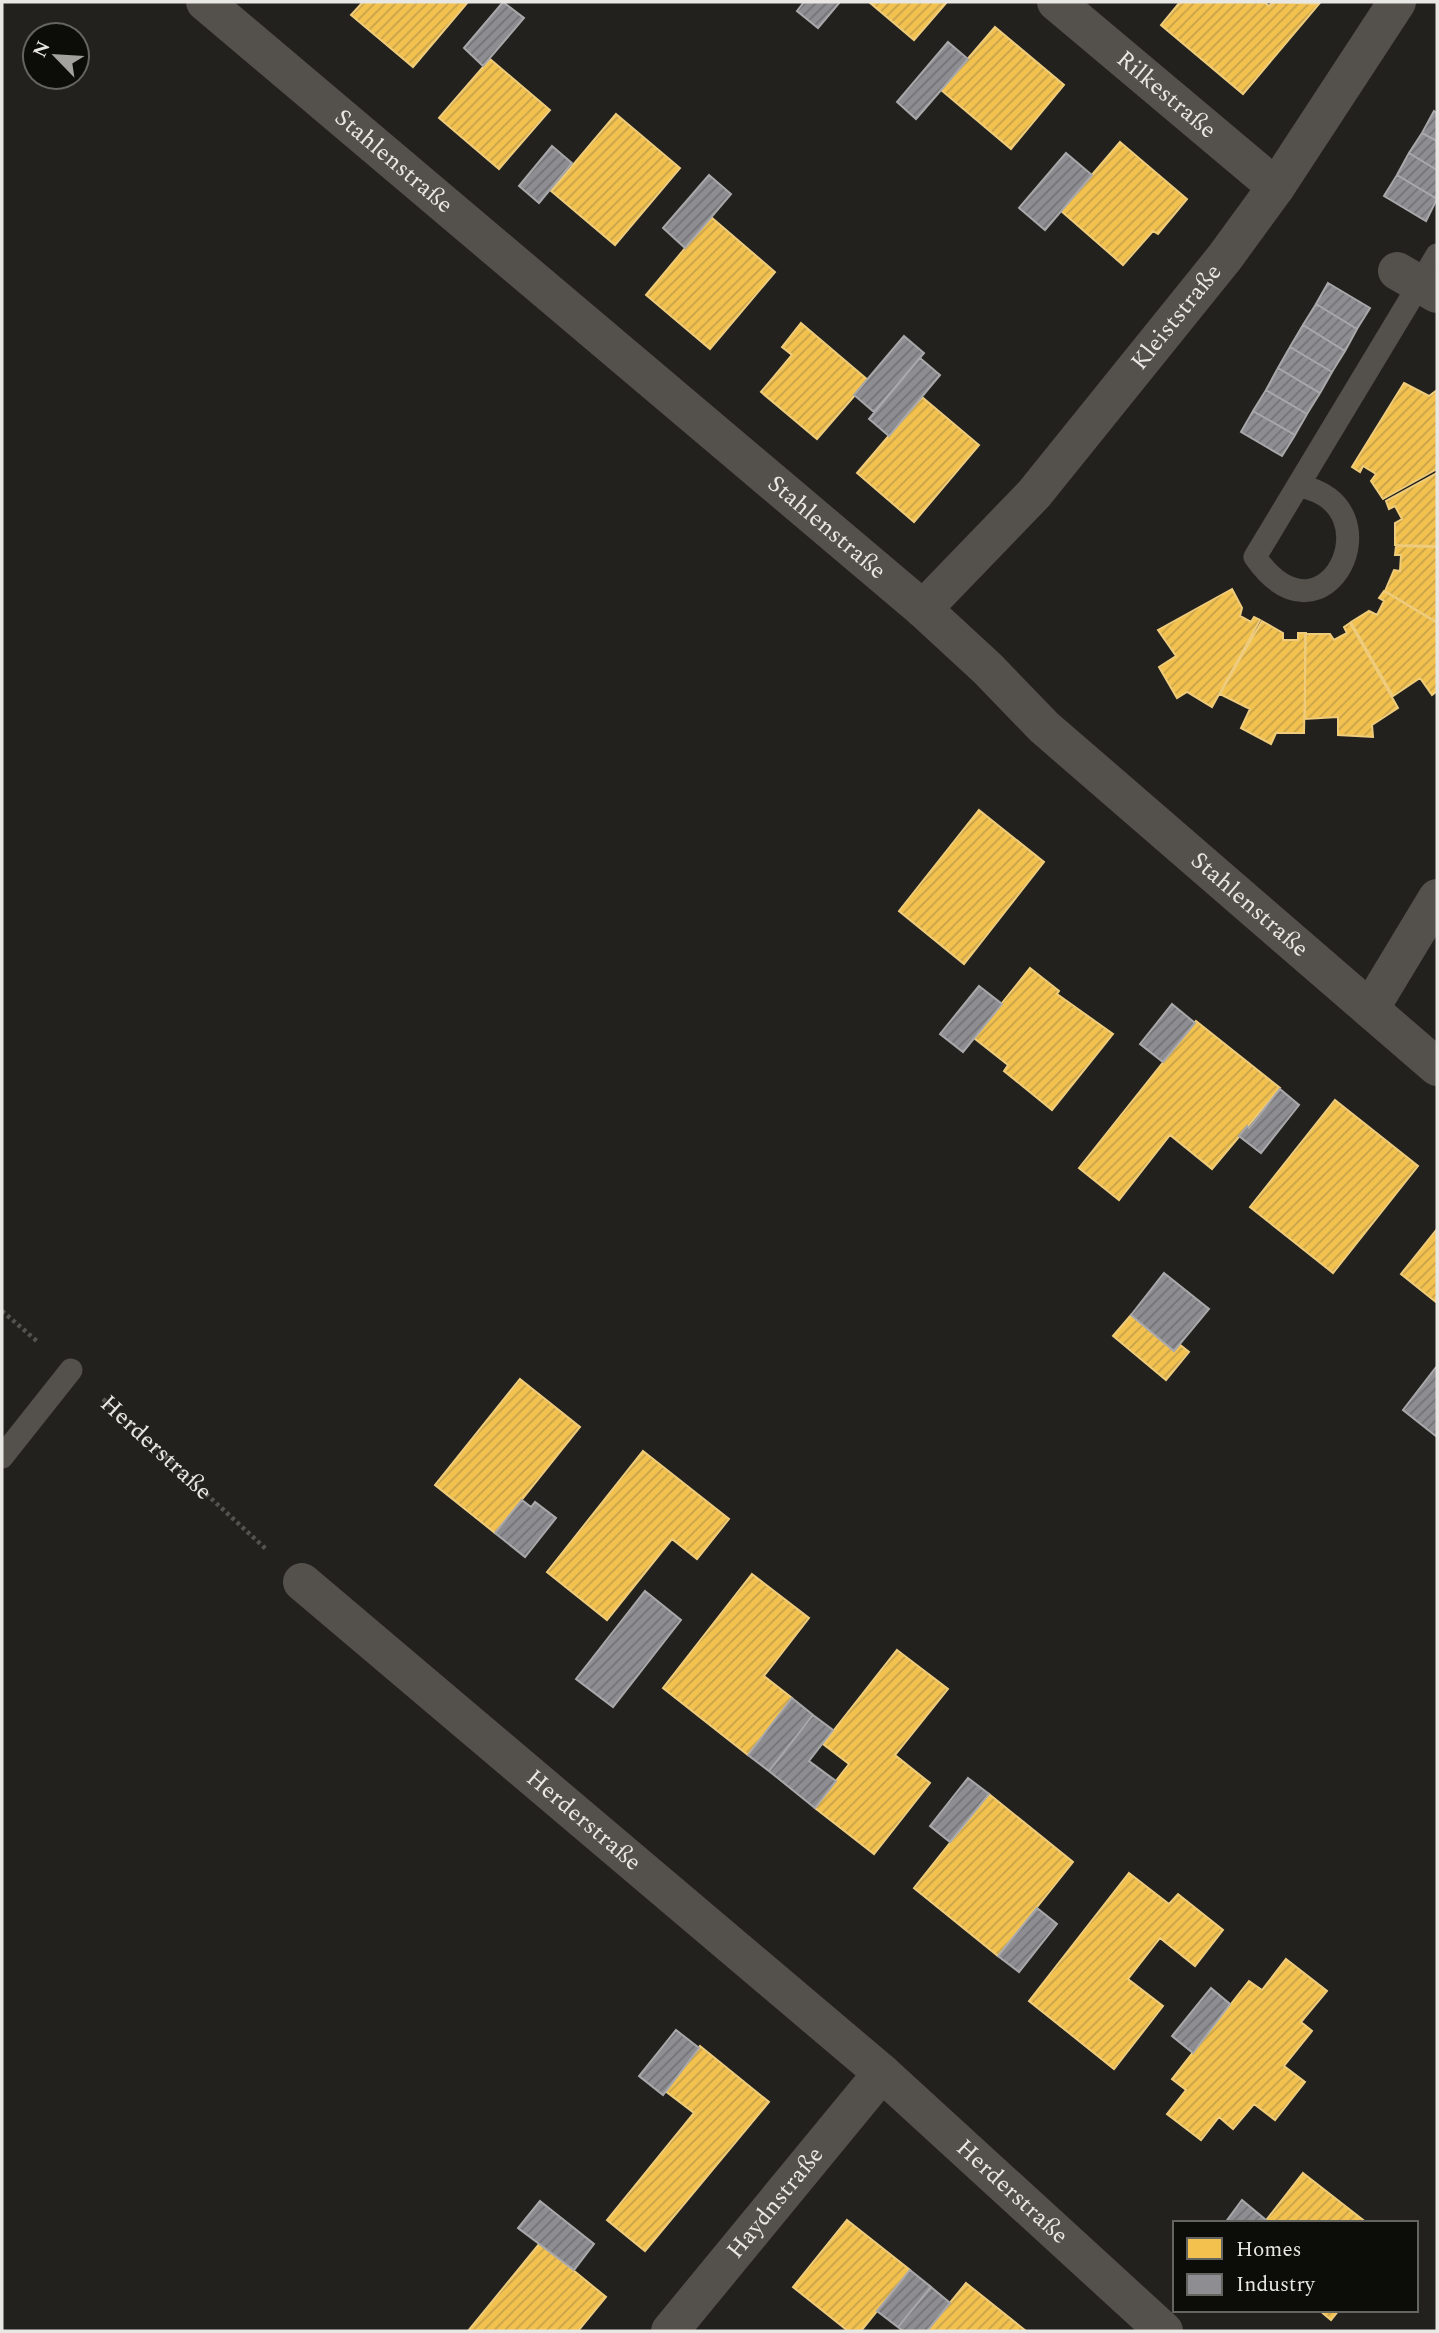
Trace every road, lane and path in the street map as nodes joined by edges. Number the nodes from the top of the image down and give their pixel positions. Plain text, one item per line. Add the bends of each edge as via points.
1 (205, 2) edge
2 (1056, 2) edge
3 (1397, 2) edge
4 (1276, 187) junction
5 (1423, 276) edge
6 (1299, 486) junction
7 (923, 609) junction
8 (1437, 898) edge
9 (1370, 1009) junction
10 (1437, 1067) edge
11 (2, 1311) edge
12 (71, 1370) junction
13 (2, 1457) edge
14 (303, 1582) joint
15 (882, 2073) junction
16 (670, 2331) edge
17 (1164, 2331) edge

1 - 7 street, Stahlenstraße
2 - 4 street, Rilkestraße
3 - 4 street, Kleiststraße
4 - 7 street, Kleiststraße via 1226,257 1034,494
5 - 6 lane
6 - 6 lane via 1324,494 1334,504 1350,538 1344,563 1331,582 1304,591 1274,579 1255,557
7 - 9 street, Stahlenstraße via 1044,727
8 - 9 street
9 - 10 street, Stahlenstraße
11 - 12 path, Herderstraße
12 - 13 lane
12 - 14 path, Herderstraße
14 - 15 street, Herderstraße
15 - 16 street, Haydnstraße
15 - 17 street, Herderstraße

